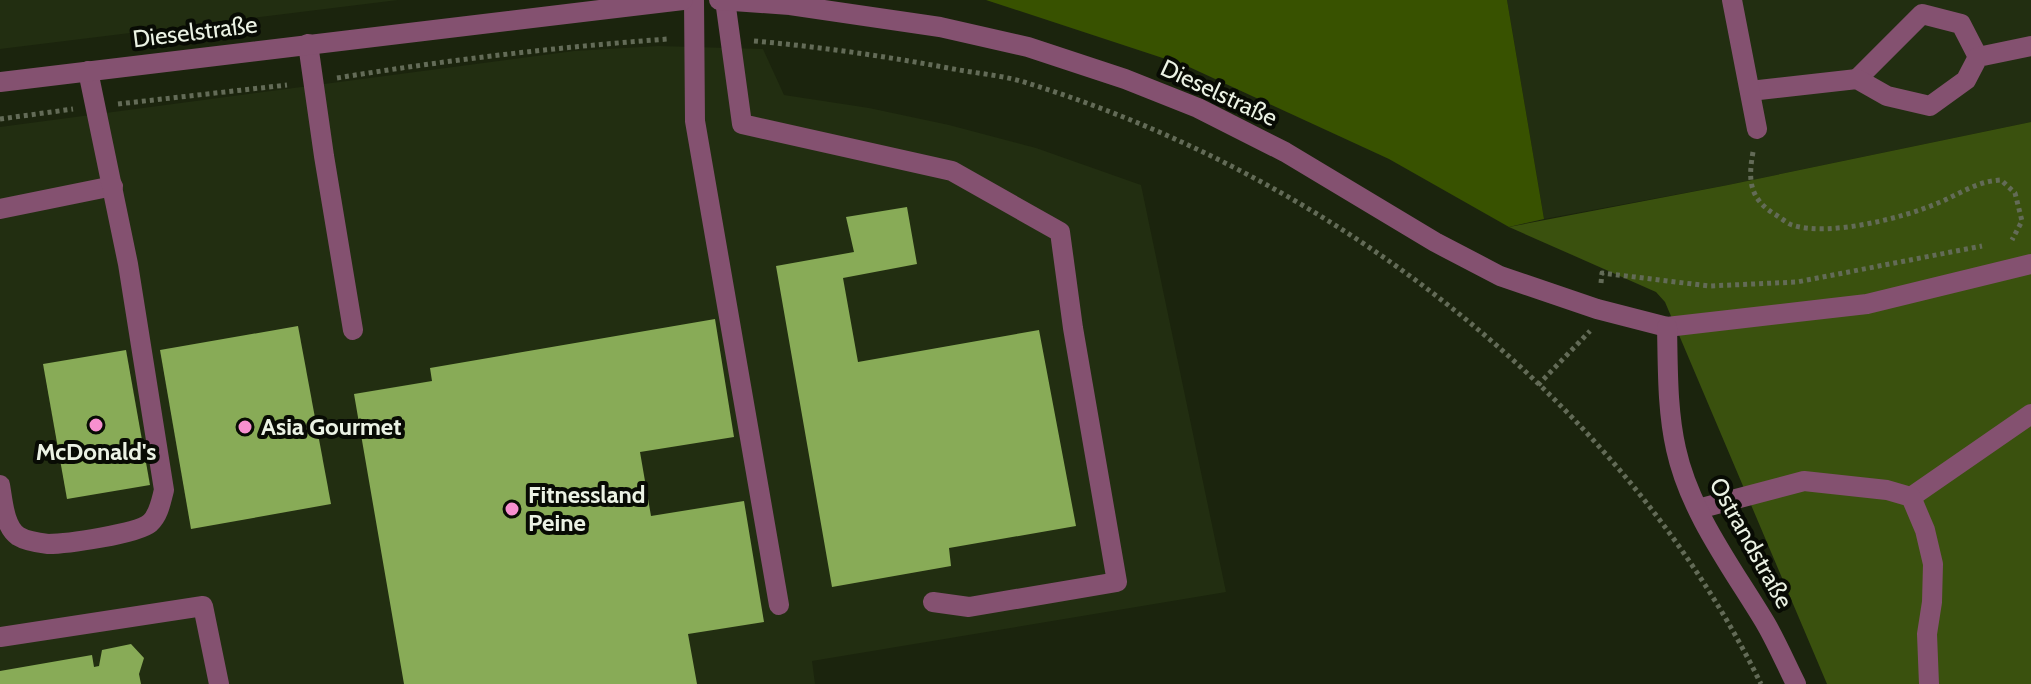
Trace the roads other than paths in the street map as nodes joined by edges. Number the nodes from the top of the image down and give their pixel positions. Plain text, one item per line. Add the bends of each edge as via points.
1 (683, 0) edge
2 (694, 0) edge
3 (719, 0) edge
4 (725, 0) edge
5 (1732, 0) edge
6 (1921, 7) edge
7 (308, 44) junction
8 (2031, 46) edge
9 (1978, 57) junction
10 (88, 71) junction
11 (1857, 79) junction
12 (0, 82) edge
13 (1750, 91) junction
14 (1757, 129) road end
15 (113, 186) junction
16 (0, 209) edge
17 (2031, 264) edge
18 (1667, 327) junction
19 (353, 330) dead end
20 (2031, 414) edge
21 (0, 485) edge
22 (1911, 497) junction
23 (1698, 509) junction
24 (933, 602) dead end
25 (779, 605) dead end
26 (0, 637) edge
27 (219, 684) edge
28 (1796, 684) edge
29 (1929, 684) edge

1 - 7 street, Dieselstraße
2 - 25 street via 695,121
3 - 4 street, Dieselstraße
4 - 18 street, Dieselstraße via 940,27 1028,47 1125,79 1285,152 1500,276
4 - 24 street via 742,124 952,171 1060,232 1117,582 969,607
5 - 13 street
6 - 9 street via 1961,24
6 - 11 street
7 - 10 street, Dieselstraße
7 - 19 street
8 - 9 street
9 - 11 street via 1966,80 1930,106 1887,96
10 - 12 street, Dieselstraße
10 - 15 street
11 - 13 street
13 - 14 street
15 - 16 street
15 - 21 street via 164,490 159,509 151,522 135,531 50,544 16,535 5,514
17 - 18 street via 1867,304
18 - 23 street, Ostrandstraße via 1676,449
20 - 22 street
22 - 23 street via 1804,481
22 - 29 street via 1933,564
23 - 28 street, Ostrandstraße
26 - 27 street via 203,606

